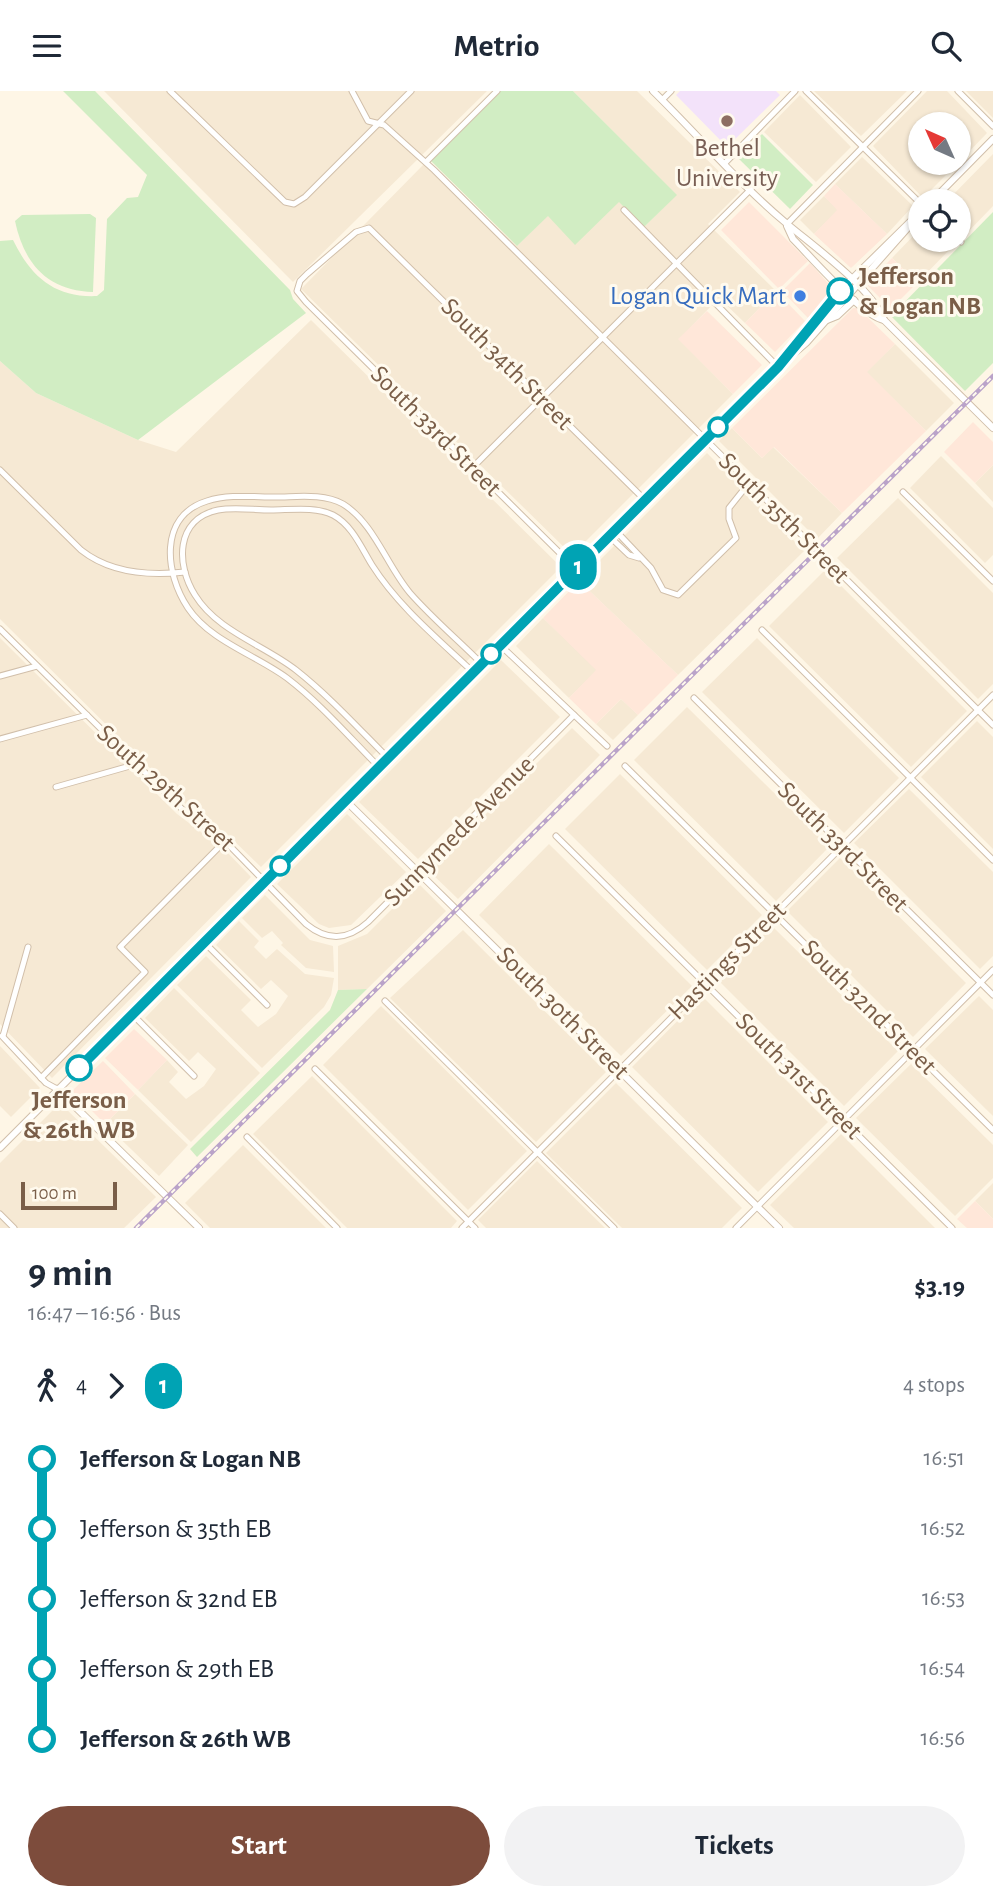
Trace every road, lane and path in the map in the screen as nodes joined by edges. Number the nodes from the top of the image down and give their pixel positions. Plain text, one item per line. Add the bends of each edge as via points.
1 (170, 91) edge
2 (352, 91) edge
3 (411, 91) edge
4 (497, 91) edge
5 (653, 91) edge
6 (671, 91) edge
7 (795, 91) edge
8 (806, 91) edge
9 (918, 91) edge
10 (957, 91) edge
11 (662, 100) junction
12 (378, 123) junction
13 (993, 126) edge
14 (993, 139) edge
15 (863, 147) junction
16 (426, 162) junction
17 (725, 163) junction
18 (751, 189) junction
19 (944, 189) edge
20 (908, 191) edge
21 (624, 211) dead end
22 (787, 224) junction
23 (908, 226) edge
24 (369, 228) joint
25 (675, 264) junction
26 (854, 282) junction
27 (846, 291) junction
28 (854, 300) junction
29 (884, 320) junction
30 (825, 321) junction
31 (602, 337) junction
32 (778, 367) junction
33 (541, 398) junction
34 (993, 428) edge
35 (705, 440) junction
36 (473, 467) junction
37 (0, 470) edge
38 (749, 483) junction
39 (903, 492) dead end
40 (645, 501) junction
41 (615, 530) junction
42 (609, 536) junction
43 (639, 558) junction
44 (576, 569) junction
45 (185, 572) junction
46 (172, 573) junction
47 (993, 581) edge
48 (0, 629) edge
49 (762, 630) dead end
50 (500, 645) junction
51 (482, 664) junction
52 (38, 666) junction
53 (473, 672) junction
54 (0, 676) edge
55 (993, 695) edge
56 (694, 698) dead end
57 (978, 710) junction
58 (88, 715) junction
59 (574, 715) junction
60 (993, 725) edge
61 (0, 739) edge
62 (607, 746) dead end
63 (388, 758) junction
64 (137, 764) junction
65 (625, 766) dead end
66 (379, 767) junction
67 (911, 778) junction
68 (56, 787) dead end
69 (345, 800) junction
70 (556, 836) dead end
71 (225, 841) junction
72 (842, 846) junction
73 (993, 860) edge
74 (419, 871) junction
75 (265, 881) junction
76 (775, 913) junction
77 (337, 937) joint
78 (204, 942) junction
79 (28, 947) dead end
80 (993, 971) edge
81 (980, 983) junction
82 (706, 984) junction
83 (993, 995) edge
84 (385, 1001) dead end
85 (267, 1005) dead end
86 (132, 1014) junction
87 (1, 1035) edge
88 (913, 1050) junction
89 (315, 1069) dead end
90 (620, 1070) junction
91 (194, 1076) dead end
92 (41, 1078) junction
93 (57, 1089) junction
94 (843, 1120) junction
95 (993, 1130) edge
96 (247, 1137) dead end
97 (0, 1147) edge
98 (538, 1152) junction
99 (757, 1207) junction
100 (0, 1214) edge
101 (469, 1221) junction
102 (14, 1228) edge
103 (199, 1228) edge
104 (337, 1228) edge
105 (462, 1228) edge
106 (475, 1228) edge
107 (614, 1228) edge
108 (736, 1228) edge
109 (779, 1228) edge
110 (952, 1228) edge

1 - 12 street via 294,204
2 - 12 street, South 35th Street via 368,121
3 - 12 street
4 - 16 street
5 - 11 street
6 - 11 street
7 - 17 street
8 - 15 street
9 - 15 street
10 - 13 street
11 - 17 street
12 - 16 street, South 35th Street
14 - 19 street
15 - 20 street
15 - 22 street
16 - 31 street, South 35th Street
17 - 18 street
18 - 22 street
18 - 25 street
21 - 25 street
22 - 26 street
22 - 27 street via 793,239
23 - 26 street
24 - 33 street, South 34th Street
24 - 36 street, South 33rd Street via 356,232 307,274 297,292
25 - 31 street
25 - 32 street
26 - 27 street
26 - 29 street
27 - 28 street
27 - 30 street
27 - 32 street
28 - 29 street via 874,318
28 - 30 street
29 - 34 street
30 - 32 street
31 - 33 street
31 - 35 street, South 35th Street
32 - 35 street
33 - 36 street
33 - 40 street, South 34th Street
35 - 38 street, South 35th Street
35 - 40 street
36 - 44 street, South 33rd Street
37 - 46 street via 85,553 138,573
38 - 43 street via 729,508 736,538 682,593 674,596 663,590 651,568
38 - 57 street, South 35th Street
39 - 47 street
40 - 41 street
41 - 42 street
41 - 43 street
42 - 43 street
42 - 44 street
44 - 50 street
45 - 46 street
45 - 53 street via 183,541 192,524 205,514 220,510 323,511 346,525 384,583
45 - 63 street via 195,595 216,619 294,669
46 - 51 street via 172,537 183,517 201,503 223,497 326,498 343,504 360,520 411,593
46 - 66 street via 187,607 200,622 302,690
48 - 52 street, South 29th Street
49 - 67 street
50 - 51 street
50 - 59 street
51 - 53 street
52 - 54 street
52 - 58 street, South 29th Street
53 - 63 street
55 - 57 street, Hastings Street
56 - 72 street, South 33rd Street
57 - 60 street, South 35th Street
57 - 67 street, Hastings Street
58 - 61 street
58 - 64 street, South 29th Street
59 - 62 street
59 - 74 street, Sunnymede Avenue
63 - 66 street
64 - 68 street
64 - 71 street, South 29th Street via 190,817
65 - 76 street, South 32nd Street
66 - 69 street
67 - 72 street, Hastings Street
67 - 73 street
69 - 74 street, South 30th Street
69 - 75 street
70 - 82 street, South 31st Street
71 - 75 street, South 29th Street
71 - 92 street via 120,947 145,972
72 - 76 street, Hastings Street
72 - 81 street, South 33rd Street
74 - 77 street, Sunnymede Avenue via 359,930
74 - 90 street, South 30th Street
75 - 77 street, South 29th Street via 315,931
75 - 78 street
76 - 82 street, Hastings Street
76 - 88 street, South 32nd Street
78 - 85 street
78 - 86 street
79 - 87 street
80 - 81 street
81 - 83 street, South 33rd Street
81 - 88 street
82 - 90 street, Hastings Street
82 - 94 street, South 31st Street
84 - 98 street
86 - 91 street
86 - 93 street
87 - 92 street
88 - 94 street
88 - 95 street, South 32nd Street
89 - 101 street
90 - 98 street, Hastings Street
90 - 99 street, South 30th Street
92 - 93 street
93 - 97 street
93 - 103 street
94 - 99 street
94 - 110 street, South 31st Street
96 - 104 street
98 - 101 street, Hastings Street
98 - 107 street
99 - 108 street
99 - 109 street, South 30th Street
100 - 102 street
101 - 105 street, Hastings Street
101 - 106 street

